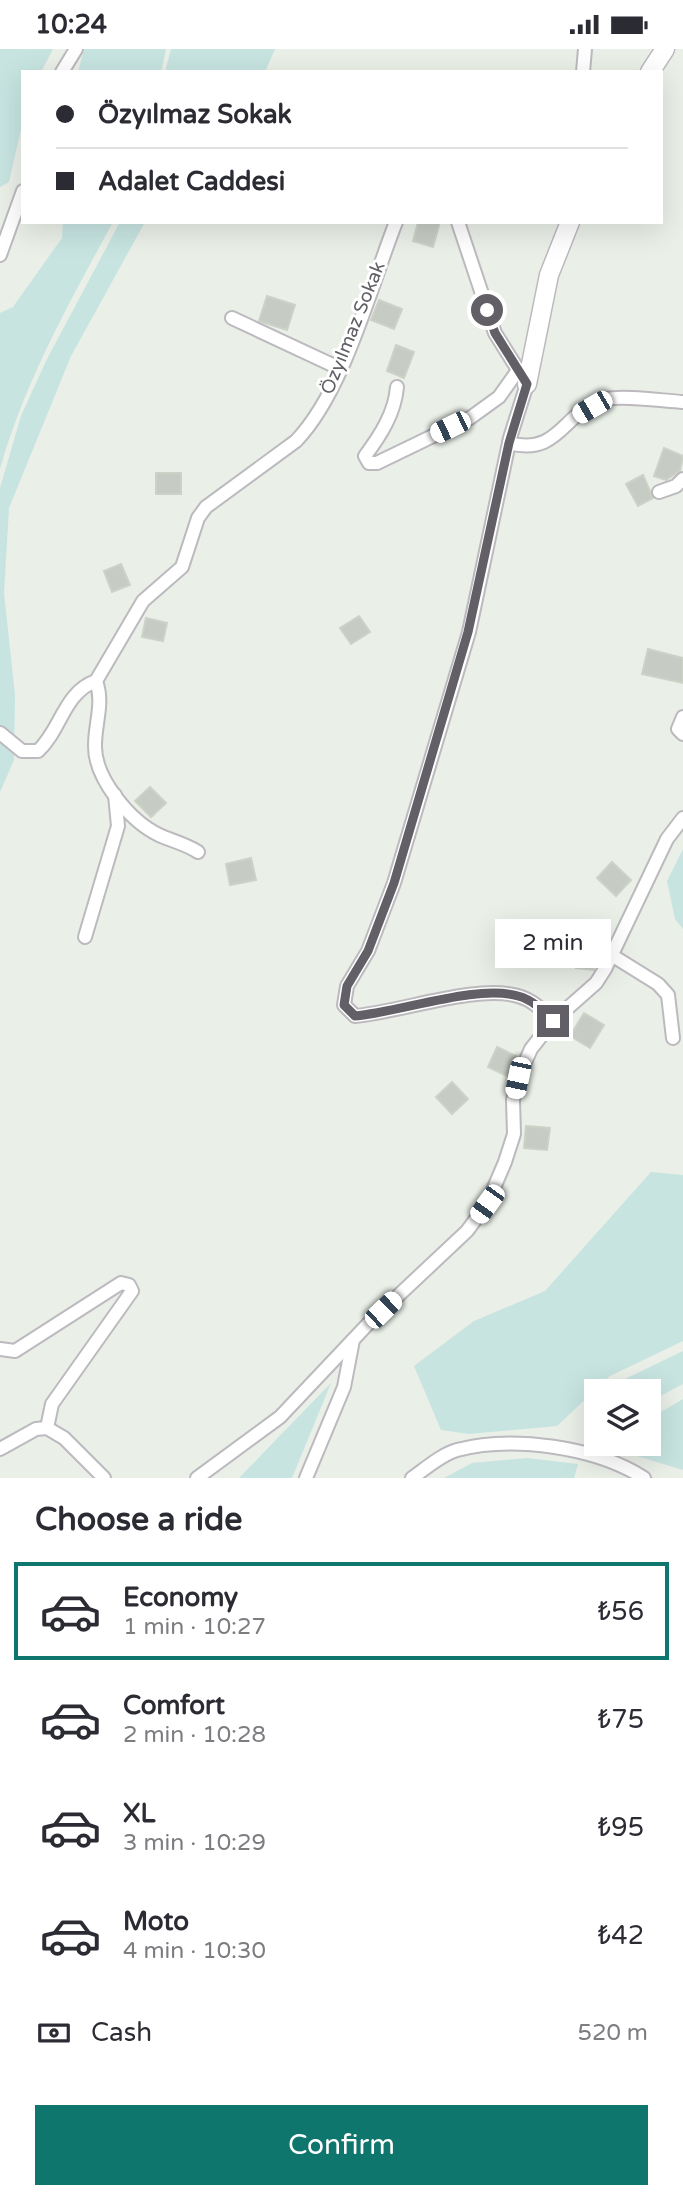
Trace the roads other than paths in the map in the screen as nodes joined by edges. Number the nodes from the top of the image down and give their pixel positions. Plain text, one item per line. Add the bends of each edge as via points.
1 (76, 49) edge
2 (585, 49) edge
3 (665, 49) edge
4 (63, 70) edge
5 (583, 70) edge
6 (651, 70) edge
7 (21, 197) edge
8 (395, 224) edge
9 (459, 224) edge
10 (569, 224) edge
11 (0, 255) edge
12 (233, 318) dead end
13 (341, 369) junction
14 (523, 376) junction
15 (397, 387) dead end
16 (683, 402) edge
17 (509, 443) junction
18 (683, 478) edge
19 (659, 492) dead end
20 (96, 681) junction
21 (683, 717) edge
22 (0, 733) edge
23 (683, 734) edge
24 (114, 792) junction
25 (683, 818) edge
26 (198, 852) dead end
27 (85, 937) dead end
28 (613, 956) junction
29 (553, 1021) junction
30 (673, 1038) dead end
31 (353, 1340) junction
32 (0, 1349) edge
33 (47, 1428) junction
34 (0, 1448) edge
35 (645, 1477) edge
36 (104, 1478) edge
37 (197, 1478) edge
38 (306, 1478) edge
39 (412, 1478) edge

1 - 4 street
2 - 5 street
3 - 6 street
7 - 11 street
8 - 13 street, Özyılmaz Sokak
9 - 14 street via 495,333
10 - 14 street via 549,275
12 - 13 street
13 - 20 street, Özyılmaz Sokak via 296,441 206,507 182,566 143,601
14 - 15 street via 470,418 369,463 365,456 381,434
14 - 17 street
16 - 17 street via 607,398 577,415 548,441 534,447
17 - 29 street via 468,632 394,883 368,951 347,986 344,1005 355,1016 374,1015 489,992 518,996 537,1005
18 - 19 street
20 - 22 street via 75,693 38,751 22,751
20 - 24 street via 100,694 96,757 99,771
21 - 23 street via 678,729
24 - 26 street via 157,834
24 - 27 street via 118,826
25 - 28 street via 667,839
28 - 29 street via 596,983
28 - 30 street via 658,984 668,996
29 - 31 street via 531,1049 518,1078 514,1134 487,1204 467,1231
31 - 37 street via 280,1417
31 - 38 street via 344,1387
32 - 33 street via 15,1351 121,1283 129,1285 132,1291 52,1404
33 - 34 street
33 - 36 street
35 - 39 street via 590,1453 509,1443 455,1450

